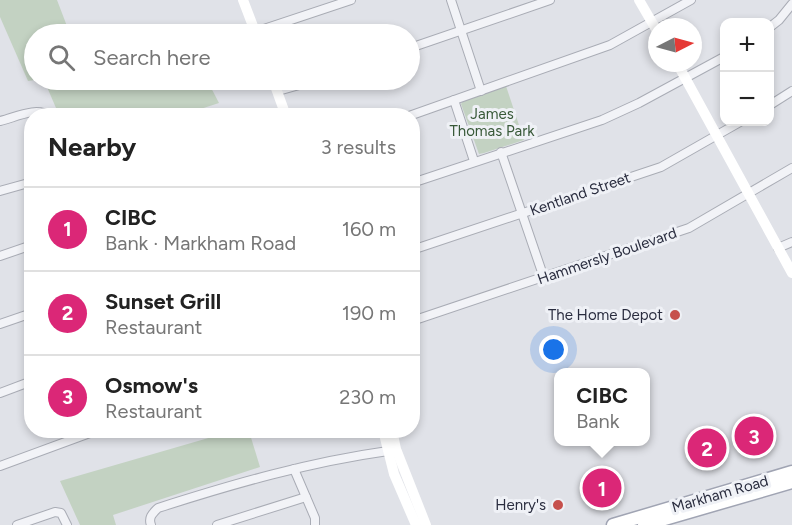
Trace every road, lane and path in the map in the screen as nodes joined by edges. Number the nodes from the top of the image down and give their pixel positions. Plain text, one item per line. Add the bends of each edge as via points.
1 (243, 0) edge
2 (351, 0) edge
3 (451, 0) edge
4 (550, 0) edge
5 (639, 0) edge
6 (691, 0) edge
7 (792, 4) edge
8 (649, 18) edge
9 (666, 18) edge
10 (252, 24) edge
11 (281, 24) edge
12 (774, 24) edge
13 (648, 29) edge
14 (461, 30) junction
15 (420, 44) edge
16 (720, 59) edge
17 (682, 72) edge
18 (686, 78) junction
19 (282, 90) edge
20 (278, 91) joint
21 (481, 91) junction
22 (792, 91) edge
23 (454, 100) junction
24 (774, 102) edge
25 (283, 108) edge
26 (420, 112) edge
27 (24, 115) edge
28 (0, 121) edge
29 (732, 126) edge
30 (717, 134) junction
31 (501, 152) junction
32 (474, 161) junction
33 (792, 168) edge
34 (420, 180) edge
35 (24, 184) edge
36 (0, 191) edge
37 (749, 194) junction
38 (522, 213) junction
39 (792, 242) edge
40 (420, 247) edge
41 (24, 248) edge
42 (778, 249) junction
43 (0, 256) edge
44 (792, 273) edge
45 (544, 278) junction
46 (24, 316) edge
47 (420, 318) edge
48 (0, 324) edge
49 (24, 384) edge
50 (0, 393) edge
51 (76, 438) edge
52 (385, 438) edge
53 (394, 438) edge
54 (387, 451) junction
55 (0, 466) edge
56 (294, 469) junction
57 (792, 472) edge
58 (792, 482) edge
59 (306, 497) junction
60 (17, 525) edge
61 (67, 525) edge
62 (151, 525) edge
63 (217, 525) edge
64 (315, 525) edge
65 (416, 525) edge
66 (426, 525) edge
67 (613, 525) edge
68 (644, 525) edge

1 - 10 street
2 - 11 street
3 - 14 street
4 - 14 street
5 - 8 street
6 - 9 street
7 - 12 street
13 - 21 street
14 - 15 street
14 - 21 street
16 - 18 street
17 - 18 street
18 - 30 street
18 - 31 street via 602,120
19 - 20 street
20 - 25 street
21 - 23 street
22 - 24 street
23 - 26 street
23 - 32 street
27 - 28 street
29 - 30 street, Kentland Street
30 - 37 street
30 - 38 street, Kentland Street via 661,167
31 - 32 street
31 - 38 street
32 - 34 street
33 - 37 street, Hammersly Boulevard
35 - 36 street
37 - 42 street
37 - 45 street, Hammersly Boulevard via 689,228
38 - 40 street, Kentland Street
38 - 45 street
39 - 42 street
41 - 43 street
42 - 44 street
45 - 47 street, Hammersly Boulevard
46 - 48 street
49 - 50 street
51 - 55 street
52 - 54 street
53 - 66 street
54 - 56 street
54 - 65 street
56 - 59 street
56 - 62 street via 158,508 151,514
57 - 67 main road, Markham Road
58 - 68 main road, Markham Road
59 - 63 street
59 - 64 street
60 - 61 street via 55,512 61,513

